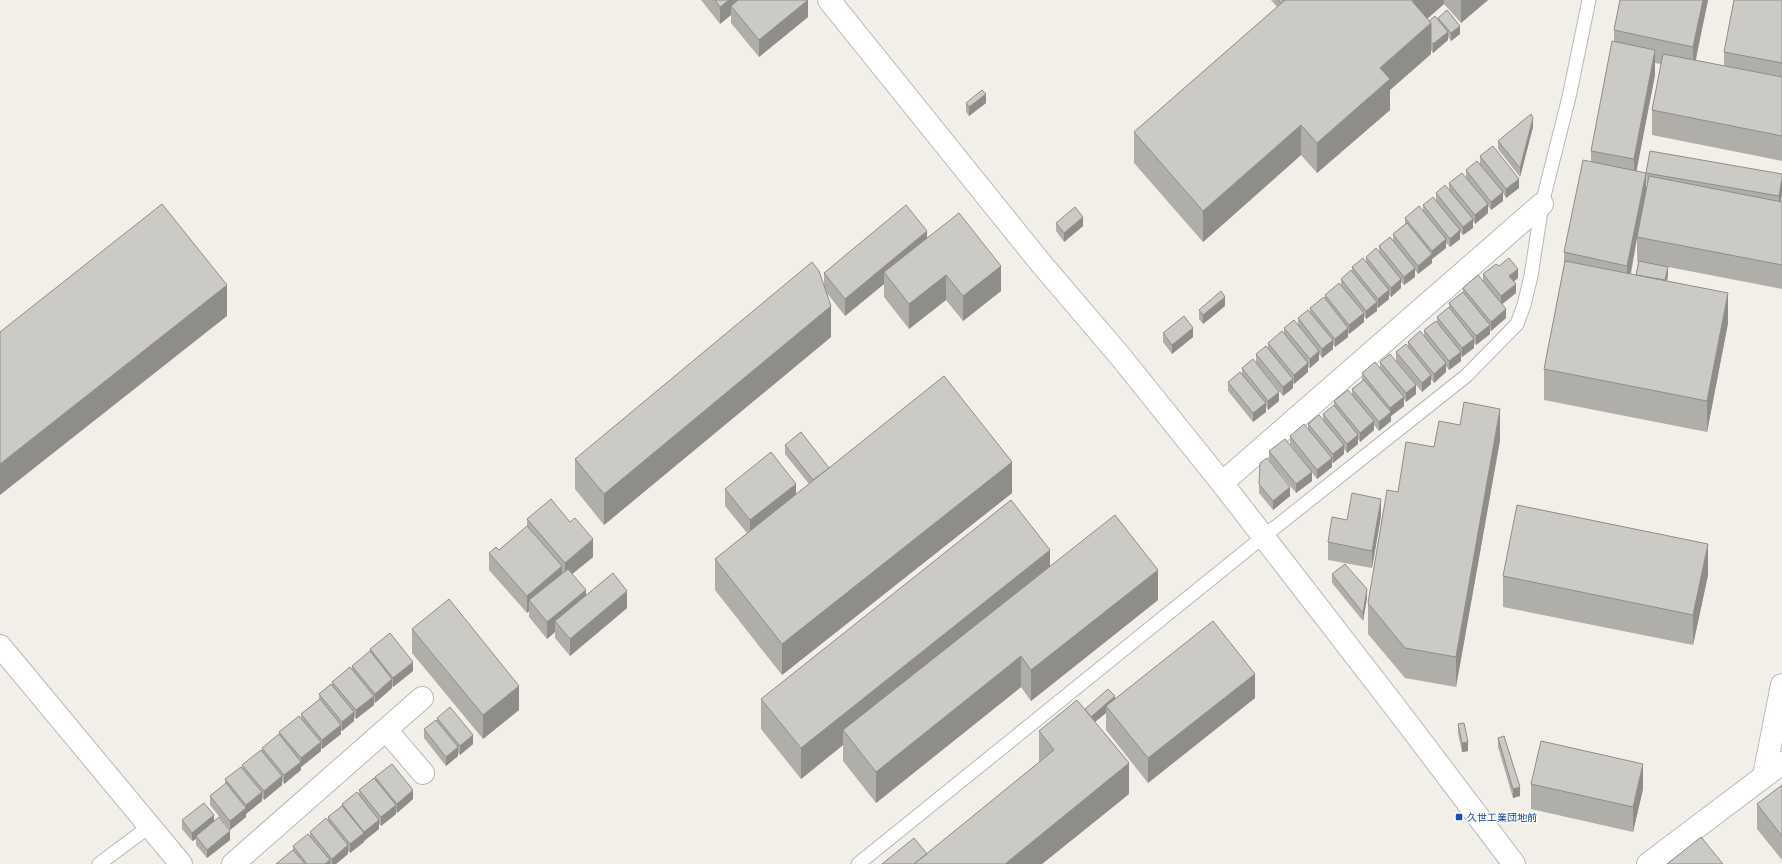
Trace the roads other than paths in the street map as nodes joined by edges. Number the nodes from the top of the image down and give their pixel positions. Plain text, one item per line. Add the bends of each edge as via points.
1 (829, 0) edge
2 (1589, 0) edge
3 (1542, 204) junction
4 (1222, 483) junction
5 (1263, 537) junction
6 (0, 646) edge
7 (1782, 685) edge
8 (422, 698) dead end
9 (386, 730) junction
10 (1782, 763) edge
11 (423, 773) dead end
12 (1764, 776) junction
13 (150, 826) junction
14 (99, 864) edge
15 (181, 864) edge
16 (233, 864) edge
17 (858, 864) edge
18 (1514, 864) edge
19 (1648, 864) edge

1 - 4 street
2 - 3 lane via 1569,96
3 - 4 street
3 - 5 lane via 1531,276 1517,324 1466,376
4 - 5 street
5 - 17 lane
5 - 18 street
6 - 13 street
7 - 12 street
8 - 9 street
9 - 11 street
9 - 16 street
10 - 12 street
12 - 19 street
13 - 14 lane
13 - 15 street

